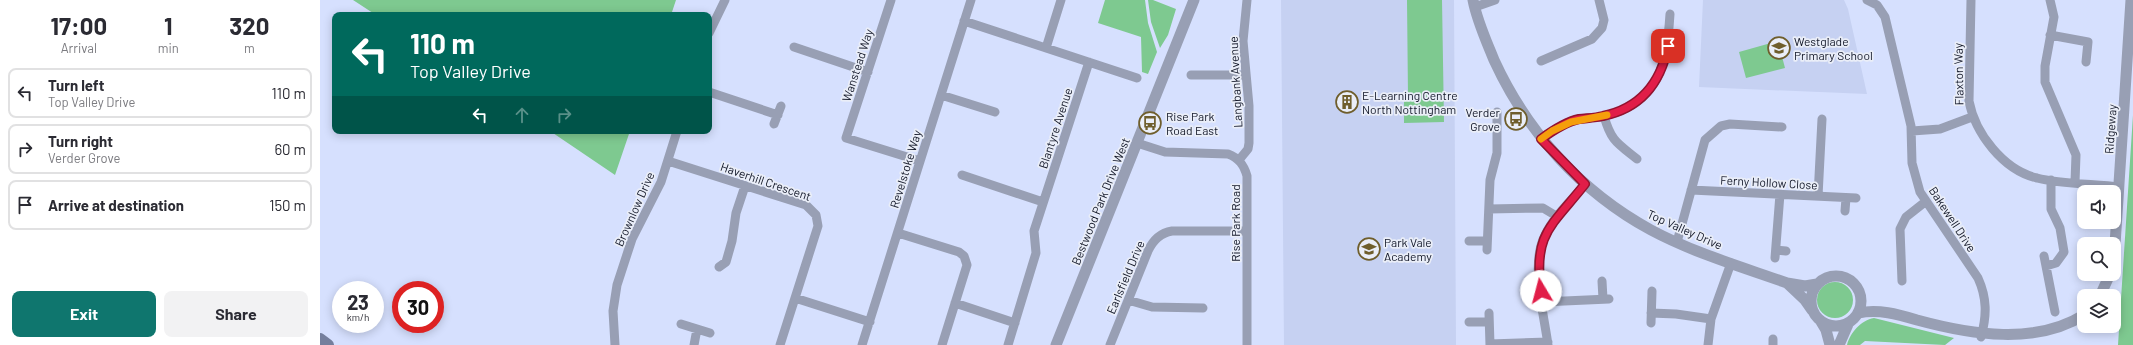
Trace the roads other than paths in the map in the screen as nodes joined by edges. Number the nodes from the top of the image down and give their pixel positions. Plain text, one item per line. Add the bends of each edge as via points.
1 (725, 0) edge
2 (891, 0) edge
3 (971, 0) edge
4 (1061, 0) edge
5 (1194, 0) edge
6 (1247, 0) edge
7 (1495, 0) edge
8 (1598, 0) edge
9 (1868, 0) edge
10 (1971, 0) edge
11 (2050, 0) edge
12 (2131, 0) edge
13 (1474, 4) edge
14 (1673, 20) dead end
15 (964, 21) junction
16 (712, 27) edge
17 (2050, 35) junction
18 (794, 47) dead end
19 (1046, 48) junction
20 (1541, 60) dead end
21 (1089, 62) junction
22 (2086, 62) dead end
23 (868, 72) junction
24 (1191, 75) dead end
25 (1245, 75) junction
26 (1137, 78) dead end
27 (712, 93) edge
28 (941, 95) junction
29 (996, 112) dead end
30 (778, 115) dead end
31 (1604, 116) junction
32 (1972, 117) junction
33 (1499, 118) dead end
34 (1776, 124) dead end
35 (1819, 124) dead end
36 (1912, 131) junction
37 (676, 134) edge
38 (1541, 139) junction
39 (1137, 143) junction
40 (1637, 158) dead end
41 (1239, 160) junction
42 (668, 161) junction
43 (920, 161) junction
44 (967, 174) dead end
45 (2051, 180) junction
46 (2075, 182) junction
47 (1585, 184) junction
48 (2101, 185) edge
49 (2119, 185) edge
50 (745, 186) junction
51 (1690, 190) junction
52 (1780, 194) junction
53 (1818, 196) junction
54 (1846, 198) junction
55 (1856, 198) dead end
56 (1043, 202) junction
57 (1925, 202) junction
58 (1489, 209) junction
59 (1846, 211) dead end
60 (1558, 217) junction
61 (1247, 231) junction
62 (898, 233) junction
63 (1469, 240) dead end
64 (1677, 242) junction
65 (1786, 250) dead end
66 (2044, 256) dead end
67 (1731, 263) junction
68 (2046, 266) junction
69 (719, 267) dead end
70 (1898, 276) dead end
71 (1602, 281) dead end
72 (1787, 283) junction
73 (1817, 284) junction
74 (1652, 291) dead end
75 (1860, 292) junction
76 (795, 298) junction
77 (1128, 300) junction
78 (1542, 302) junction
79 (955, 303) junction
80 (1203, 308) dead end
81 (1886, 311) junction
82 (2055, 312) dead end
83 (1651, 313) junction
84 (1858, 313) junction
85 (1816, 315) junction
86 (1711, 319) junction
87 (2077, 321) edge
88 (870, 322) junction
89 (1469, 322) dead end
90 (1849, 322) junction
91 (1015, 323) junction
92 (1651, 323) dead end
93 (681, 324) dead end
94 (697, 329) junction
95 (710, 333) dead end
96 (1981, 337) junction
97 (320, 339) edge
98 (1490, 344) edge
99 (1548, 344) edge
100 (328, 345) edge
101 (615, 345) edge
102 (694, 345) edge
103 (780, 345) edge
104 (862, 345) edge
105 (942, 345) edge
106 (1008, 345) edge
107 (1056, 345) edge
108 (1110, 345) edge
109 (1247, 345) edge
110 (1708, 345) edge
111 (1830, 345) edge
112 (1839, 345) edge

1 - 16 street
2 - 23 street, Wanstead Way
3 - 15 street, Revelstoke Way
4 - 19 street
5 - 39 street, Bestwood Park Drive West
6 - 25 street, Langbank Avenue via 1243,41
7 - 13 street
8 - 20 street via 1604,20 1598,34 1592,39 1549,53
9 - 36 street, Bakewell Drive via 1877,5 1885,17
10 - 32 street, Flaxton Way via 1968,86
11 - 17 street via 2054,17
12 - 49 street, Ridgeway
13 - 38 street, Top Valley Drive via 1484,37 1506,86
14 - 31 street via 1666,57 1658,78 1638,100 1620,111
15 - 19 street
15 - 28 street, Revelstoke Way
17 - 22 street via 2088,42
17 - 46 street via 2045,82 2076,155
18 - 23 street
19 - 21 street
21 - 26 street via 1126,79
21 - 56 street, Blantyre Avenue
23 - 43 street, Wanstead Way via 845,142
24 - 25 street
25 - 41 street, Langbank Avenue via 1249,106 1249,143 1248,149
27 - 30 street
28 - 29 street
28 - 43 street, Revelstoke Way
31 - 38 street via 1571,122
31 - 40 street via 1609,134 1614,140 1632,149
32 - 36 street via 1940,129
32 - 45 street, Flaxton Way via 1984,138 2006,161 2036,178
33 - 58 street via 1497,157 1490,180
34 - 51 street via 1721,126 1705,140
35 - 53 street
36 - 57 street, Bakewell Drive via 1914,170
37 - 42 street, Brownlow Drive
38 - 47 street, Top Valley Drive
39 - 41 street via 1165,152 1222,153
39 - 107 street, Bestwood Park Drive West
41 - 61 street, Rise Park Road via 1247,176
42 - 50 street, Haverhill Crescent
42 - 101 street, Brownlow Drive via 656,194 632,239 617,285 613,311
43 - 62 street, Revelstoke Way
44 - 56 street
45 - 46 street, Flaxton Way
45 - 68 street via 2051,209 2060,228 2064,252 2056,263
46 - 48 street, Flaxton Way
47 - 60 street
47 - 64 street, Top Valley Drive via 1628,217
50 - 69 street via 736,213 726,262
50 - 76 street, Haverhill Crescent via 806,205 816,214 818,226
51 - 52 street, Ferny Hollow Close
51 - 64 street
52 - 53 street, Ferny Hollow Close
52 - 65 street via 1775,254
53 - 54 street, Ferny Hollow Close
54 - 55 street, Ferny Hollow Close
54 - 59 street
56 - 91 street, Blantyre Avenue via 1033,234 1035,257
57 - 70 street via 1902,223
57 - 96 street, Bakewell Drive via 1978,278 1986,314
58 - 60 street via 1543,208
58 - 63 street via 1487,246
60 - 78 street via 1545,235 1539,250 1538,269
61 - 77 street, Earlsfield Drive via 1172,231 1161,234 1151,244
61 - 109 street, Rise Park Road
62 - 79 street via 959,252 964,256 967,265
62 - 88 street, Revelstoke Way
64 - 67 street, Top Valley Drive
66 - 68 street
67 - 72 street, Top Valley Drive
67 - 86 street
68 - 82 street
71 - 78 street via 1606,299
72 - 73 street, Top Valley Drive via 1805,286
72 - 85 street, Top Valley Drive
73 - 75 street via 1826,277 1838,275 1854,282
73 - 85 street via 1811,297
74 - 83 street
75 - 81 street via 1870,302
75 - 84 street
76 - 88 street
76 - 103 street, Haverhill Crescent
77 - 80 street via 1152,308
77 - 108 street, Earlsfield Drive
78 - 99 street
79 - 91 street
79 - 105 street
81 - 84 street
81 - 96 street
83 - 86 street
83 - 92 street
84 - 90 street
85 - 90 street via 1824,323 1837,326
85 - 111 street via 1826,330
86 - 110 street
87 - 96 street via 2068,328 2036,341 2006,343
88 - 104 street, Revelstoke Way
89 - 98 street via 1489,318
90 - 112 street
91 - 106 street, Blantyre Avenue
93 - 94 street
94 - 95 street
94 - 102 street
97 - 100 main road
98 - 99 street

